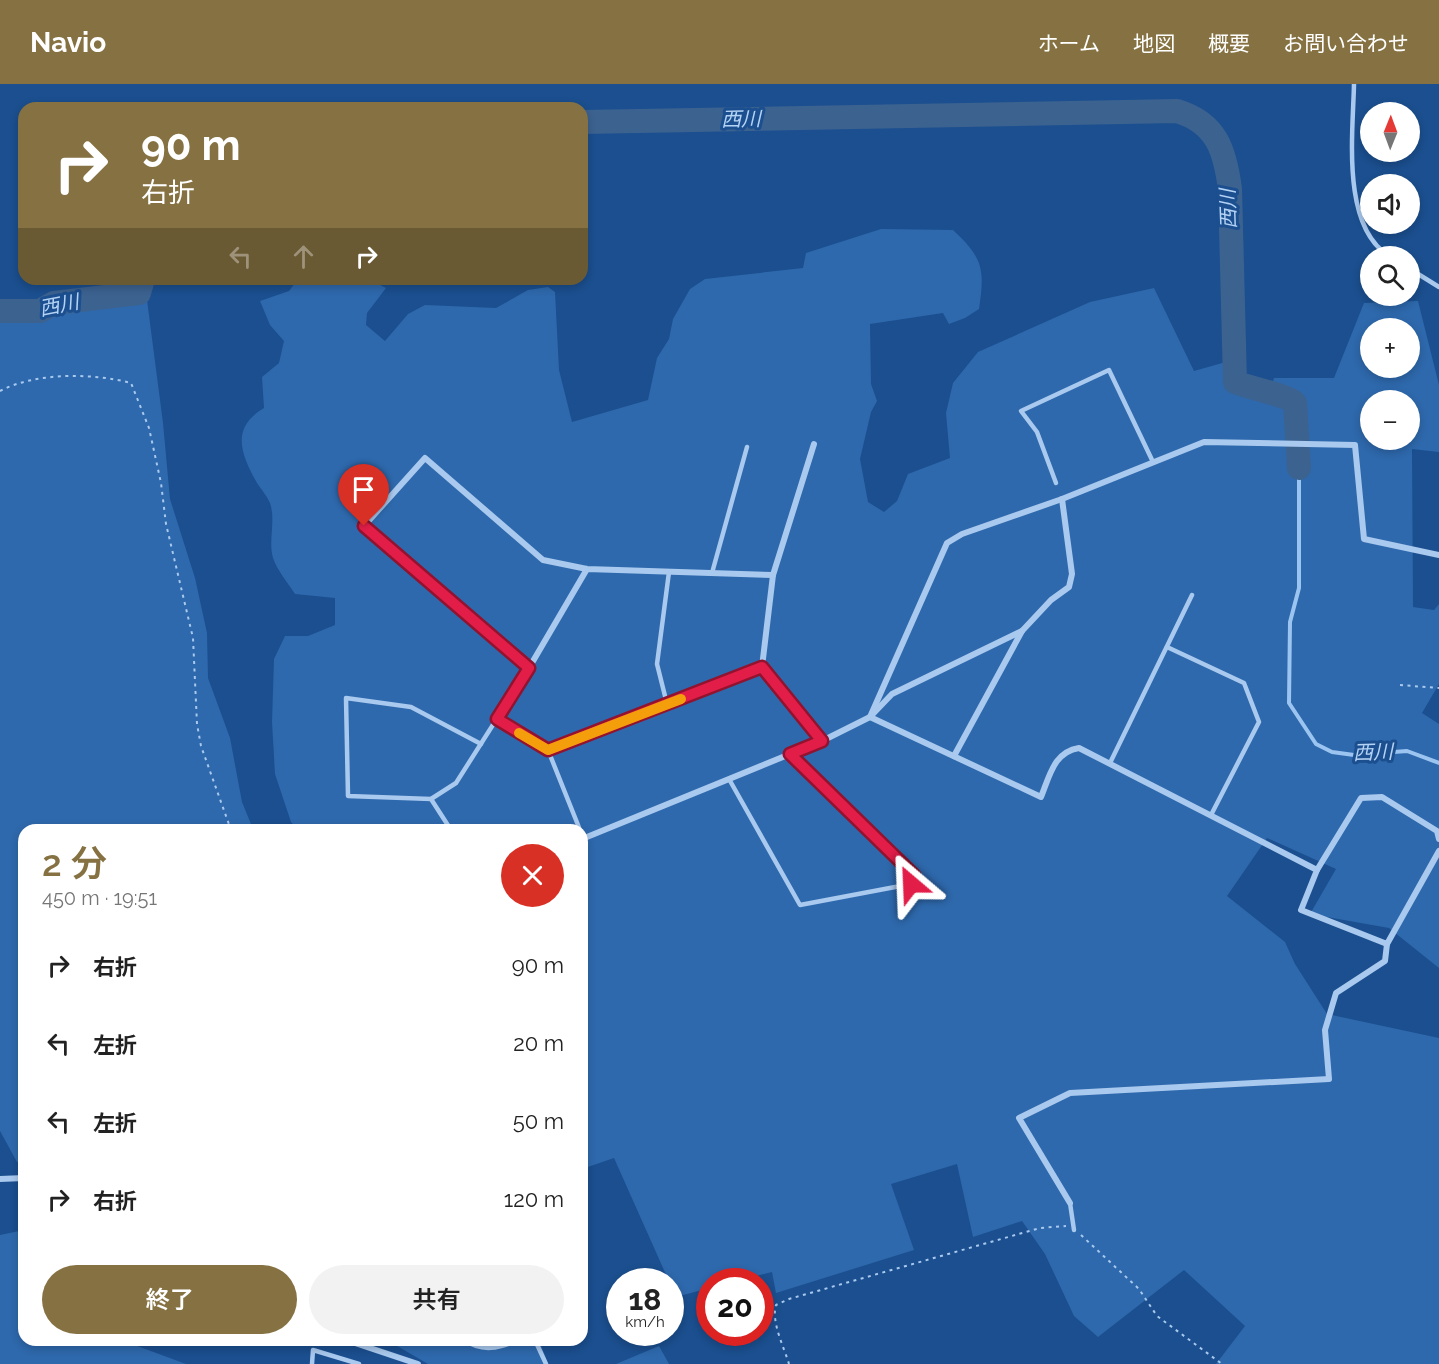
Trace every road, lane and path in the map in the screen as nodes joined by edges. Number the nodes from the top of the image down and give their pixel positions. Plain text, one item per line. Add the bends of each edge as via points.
1 (1354, 84) edge
2 (1376, 246) edge
3 (1420, 275) edge
4 (1439, 287) edge
5 (0, 391) edge
6 (813, 444) dead end
7 (747, 447) dead end
8 (1153, 462) junction
9 (1056, 483) dead end
10 (1062, 499) junction
11 (1439, 555) edge
12 (587, 569) junction
13 (669, 572) junction
14 (712, 573) junction
15 (773, 575) junction
16 (1192, 595) dead end
17 (1022, 631) junction
18 (1167, 647) junction
19 (762, 667) junction
20 (529, 668) junction
21 (1401, 685) dead end
22 (1439, 688) edge
23 (667, 704) junction
24 (870, 717) junction
25 (497, 719) junction
26 (822, 741) junction
27 (481, 744) junction
28 (548, 750) junction
29 (790, 754) junction
30 (954, 756) junction
31 (1110, 763) junction
32 (729, 780) junction
33 (431, 799) junction
34 (1211, 815) junction
35 (229, 824) edge
36 (447, 824) edge
37 (578, 824) edge
38 (588, 836) edge
39 (1439, 839) edge
40 (1439, 851) edge
41 (1317, 870) junction
42 (1387, 944) junction
43 (18, 1178) edge
44 (0, 1179) edge
45 (1070, 1203) joint
46 (1074, 1230) junction
47 (364, 1346) edge
48 (473, 1346) edge
49 (504, 1346) edge
50 (538, 1346) edge
51 (312, 1364) edge
52 (359, 1364) edge
53 (417, 1364) edge
54 (546, 1364) edge
55 (789, 1364) edge
56 (1222, 1364) edge

1 - 2 lane via 1355,200
3 - 4 lane
5 - 35 path via 47,378 108,377 131,383 149,428 166,524 193,638 201,746
6 - 15 street
7 - 14 lane
8 - 9 lane via 1109,370 1021,411 1037,432
8 - 10 street
8 - 11 street via 1204,442 1355,445 1364,539
10 - 17 street via 1072,574 1069,587
10 - 24 street via 962,534 947,543
12 - 13 street
12 - 20 street
12 - 20 street via 543,560 425,459 364,526
13 - 14 street
13 - 23 lane via 657,664
14 - 15 street
15 - 19 street
16 - 18 lane
17 - 24 street via 892,694
17 - 30 street
18 - 31 lane
18 - 34 lane via 1244,683 1259,722
19 - 23 lane
19 - 26 street
20 - 25 lane
21 - 22 path
23 - 28 lane
24 - 26 street
24 - 30 street
25 - 27 lane
25 - 28 lane
26 - 29 street
27 - 33 lane via 456,783
27 - 33 lane via 411,707 346,698 348,796
28 - 37 lane
29 - 32 street
29 - 32 lane via 914,875 911,884 800,905
30 - 31 street via 1041,797 1059,755 1068,750 1080,748
31 - 34 street
32 - 38 street
33 - 36 lane
34 - 41 street
39 - 41 street via 1437,831 1382,797 1361,798
40 - 42 street
41 - 42 street via 1301,910
42 - 45 street via 1385,961 1336,993 1325,1029 1329,1079 1070,1093 1019,1118
43 - 44 street
45 - 46 lane
46 - 55 path via 1065,1226 1040,1227 776,1305 774,1311
46 - 56 path via 1139,1289 1157,1316
47 - 53 street
48 - 49 lane
50 - 54 lane
51 - 52 lane via 313,1350

